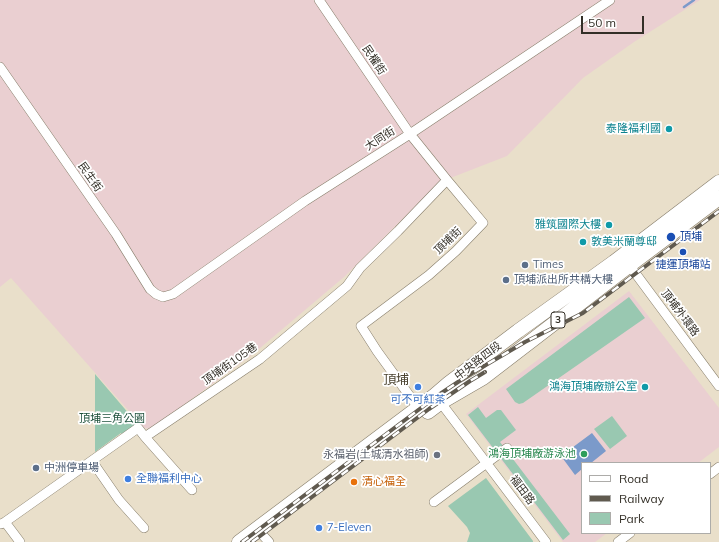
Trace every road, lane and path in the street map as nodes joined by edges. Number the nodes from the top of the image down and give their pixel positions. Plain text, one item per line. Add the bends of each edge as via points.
1 (319, 0) edge
2 (610, 0) edge
3 (0, 68) edge
4 (410, 134) junction
5 (447, 180) junction
6 (719, 182) edge
7 (719, 198) edge
8 (626, 260) junction
9 (163, 297) joint
10 (719, 386) edge
11 (438, 399) junction
12 (145, 437) junction
13 (507, 448) dead end
14 (92, 461) junction
15 (486, 464) junction
16 (719, 467) edge
17 (711, 473) edge
18 (192, 490) dead end
19 (434, 502) dead end
20 (3, 523) edge
21 (144, 528) dead end
22 (629, 534) edge
23 (261, 537) edge
24 (20, 542) edge
25 (239, 542) edge
26 (546, 542) edge
27 (618, 542) edge

1 - 4 street, 民權街
2 - 4 street, 大同街
3 - 9 street, 民生街 via 116,234 150,289
4 - 5 street, 頂埔街
4 - 9 street, 大同街 via 305,201 173,294
5 - 11 street, 頂埔街 via 483,223 429,275 361,326 414,402
5 - 12 street, 頂埔街105巷 via 360,268 346,286 260,359
6 - 8 main road, 中央路四段 / 3
7 - 8 main road, 中央路四段 / 3
8 - 10 street, 頂埔外環路
8 - 11 main road, 中央路四段 / 3 via 518,331 449,383
11 - 15 street, 福田路
11 - 23 main road, 中央路四段 / 3
12 - 14 street via 138,428
12 - 18 street
13 - 15 street
14 - 20 street
14 - 21 street via 119,500
15 - 19 street
15 - 26 street, 福田路
16 - 17 street
20 - 24 street
22 - 27 street
23 - 25 main road, 中央路四段 / 3

